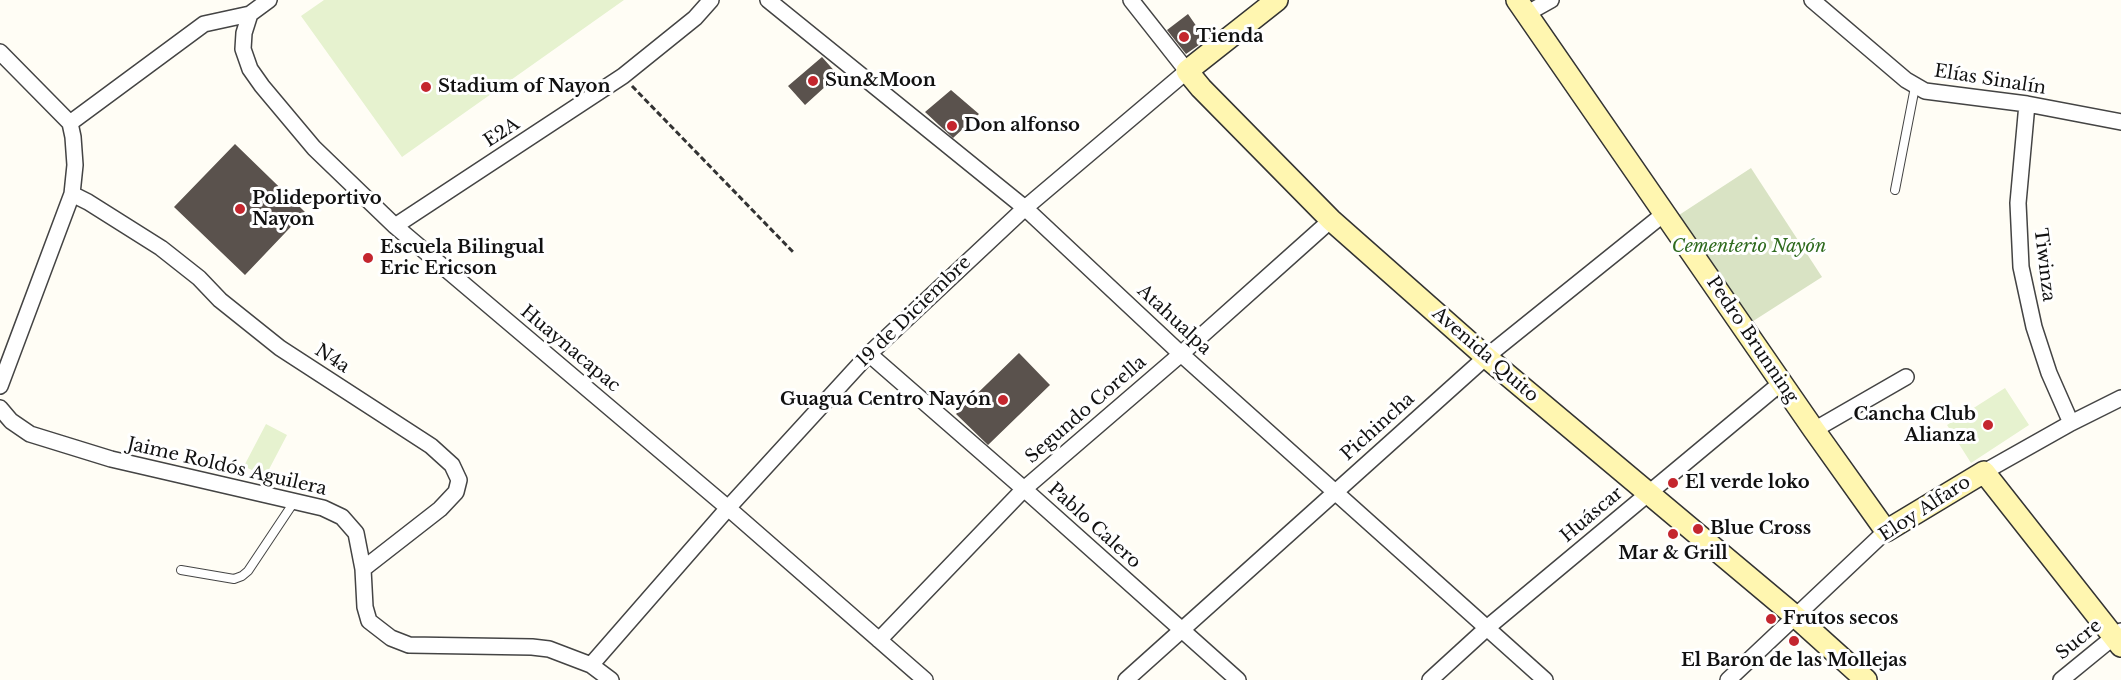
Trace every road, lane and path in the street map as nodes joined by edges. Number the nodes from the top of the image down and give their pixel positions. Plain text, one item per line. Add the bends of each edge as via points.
1 (269, 0) edge
2 (711, 0) edge
3 (768, 0) edge
4 (1131, 0) edge
5 (1277, 0) edge
6 (1551, 0) edge
7 (1812, 0) edge
8 (1521, 7) edge
9 (250, 14) junction
10 (2, 54) edge
11 (1187, 71) junction
12 (0, 74) edge
13 (623, 76) junction
14 (1915, 87) junction
15 (2027, 105) junction
16 (2121, 122) edge
17 (70, 123) junction
18 (1895, 190) dead end
19 (72, 194) junction
20 (1025, 208) junction
21 (1665, 213) junction
22 (1331, 220) junction
23 (395, 226) junction
24 (794, 253) dead end
25 (868, 354) junction
26 (1181, 354) junction
27 (1486, 357) junction
28 (1906, 377) dead end
29 (1781, 383) junction
30 (0, 386) edge
31 (2121, 398) edge
32 (0, 408) edge
33 (2071, 423) junction
34 (1814, 430) junction
35 (1984, 472) junction
36 (1024, 489) junction
37 (1336, 491) junction
38 (1648, 493) junction
39 (294, 502) junction
40 (728, 508) junction
41 (1886, 531) junction
42 (363, 569) junction
43 (181, 570) dead end
44 (1796, 616) junction
45 (1488, 627) junction
46 (1180, 630) junction
47 (2118, 638) edge
48 (879, 640) junction
49 (591, 665) junction
50 (610, 680) edge
51 (925, 680) edge
52 (1126, 680) edge
53 (1238, 680) edge
54 (1430, 680) edge
55 (1545, 680) edge
56 (1728, 680) edge
57 (1866, 680) edge
58 (2061, 680) edge

1 - 9 street
2 - 13 street, E2A via 695,18
3 - 20 street, Atahualpa
4 - 11 street, Avenida Quito
5 - 11 street, 19 de Diciembre
6 - 8 street
7 - 14 street, Elías Sinalín
8 - 21 street, Pedro Brunning
9 - 17 street via 204,24
9 - 23 street, Huaynacapac via 243,49 250,69 314,148
10 - 12 street
10 - 17 street
11 - 20 street, 19 de Diciembre
11 - 22 street, Avenida Quito
13 - 23 street, E2A
13 - 24 path
14 - 15 street, Elías Sinalín
14 - 18 lane
15 - 16 street, Elías Sinalín
15 - 33 street, Tiwinza via 2018,203 2021,267 2036,335
17 - 19 street via 75,165
19 - 30 street
19 - 42 street, N4a via 161,248 280,348 430,446 452,465 459,480 456,492
20 - 25 street, 19 de Diciembre
20 - 26 street, Atahualpa
21 - 27 street, Pichincha
21 - 29 street, Pedro Brunning
22 - 26 street, Segundo Corella
22 - 27 street, Avenida Quito
23 - 40 street, Huaynacapac
25 - 36 street, Pablo Calero
25 - 40 street, 19 de Diciembre
26 - 36 street, Segundo Corella
26 - 37 street, Atahualpa
27 - 37 street, Pichincha
27 - 38 street, Avenida Quito
28 - 34 street
29 - 34 street, Pedro Brunning
29 - 38 street, Huáscar
31 - 33 street, Eloy Alfaro
32 - 39 street, Jaime Roldós Aguilera via 30,434 111,459
33 - 35 street, Eloy Alfaro
34 - 41 street, Pedro Brunning
35 - 41 street, Eloy Alfaro
35 - 47 street
36 - 46 street, Pablo Calero
36 - 48 street, Segundo Corella
37 - 45 street, Atahualpa
37 - 46 street, Pichincha
38 - 44 street, Avenida Quito
38 - 45 street, Huáscar
39 - 42 street, Jaime Roldós Aguilera via 342,517 356,533
39 - 43 lane via 242,576 234,579
40 - 48 street, Huaynacapac
40 - 49 street, 19 de Diciembre
41 - 44 street, Eloy Alfaro
42 - 49 street, Jaime Roldós Aguilera via 369,621 391,638 409,645 549,649
44 - 56 street, Eloy Alfaro
44 - 57 street, Avenida Quito
45 - 54 street, Huáscar
45 - 55 street, Atahualpa
46 - 52 street, Pichincha
46 - 53 street, Pablo Calero
47 - 58 street, Sucre
48 - 51 street, Huaynacapac
49 - 50 street, Jaime Roldós Aguilera

